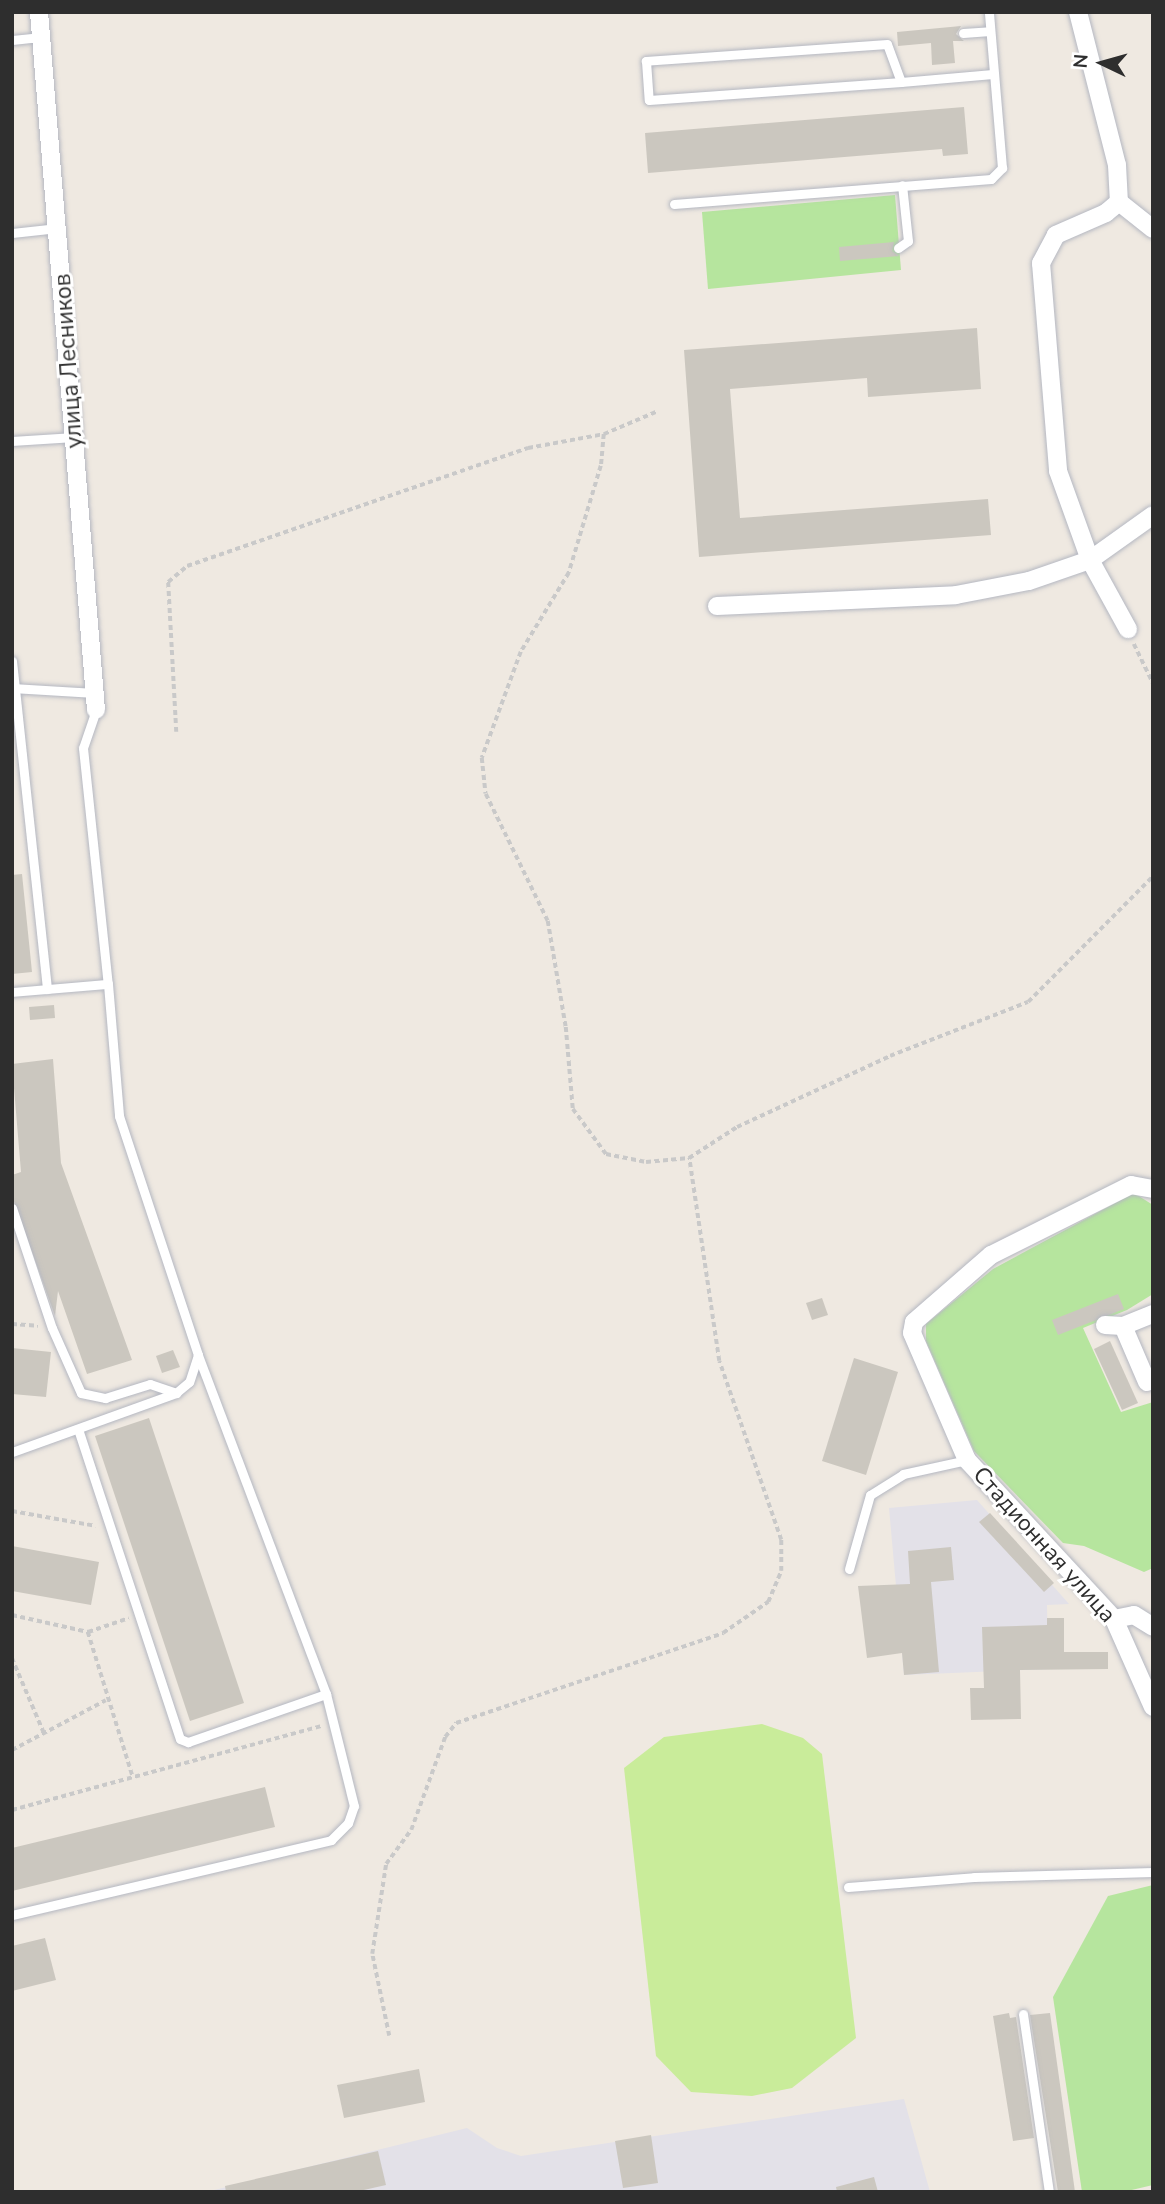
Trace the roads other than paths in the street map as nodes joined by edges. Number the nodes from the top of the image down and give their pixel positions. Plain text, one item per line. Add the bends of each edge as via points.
1 (39, 12) edge
2 (989, 12) edge
3 (1078, 12) edge
4 (990, 30) junction
5 (963, 33) dead end
6 (42, 37) junction
7 (12, 40) edge
8 (993, 74) junction
9 (901, 82) junction
10 (902, 185) junction
11 (1119, 202) junction
12 (674, 204) dead end
13 (60, 228) junction
14 (1153, 229) edge
15 (12, 233) edge
16 (898, 248) dead end
17 (74, 437) junction
18 (12, 441) edge
19 (1153, 515) edge
20 (1090, 560) junction
21 (718, 606) dead end
22 (1128, 629) road end
23 (12, 661) edge
24 (14, 688) edge
25 (95, 701) junction
26 (108, 984) junction
27 (47, 989) junction
28 (12, 992) edge
29 (1153, 1189) edge
30 (12, 1208) edge
31 (1153, 1314) edge
32 (198, 1355) junction
33 (1147, 1382) dead end
34 (176, 1393) junction
35 (78, 1429) junction
36 (12, 1452) edge
37 (967, 1460) junction
38 (849, 1569) dead end
39 (1114, 1619) junction
40 (1153, 1627) edge
41 (326, 1694) junction
42 (1153, 1707) edge
43 (1153, 1872) edge
44 (848, 1887) dead end
45 (12, 1915) edge
46 (1023, 2014) dead end
47 (1049, 2192) edge

1 - 6 street, улица Лесников
2 - 4 lane
3 - 11 street via 1116,165
4 - 5 lane
4 - 8 lane
6 - 7 lane
6 - 13 street, улица Лесников
8 - 9 lane
8 - 10 lane via 1002,167 997,175
9 - 9 lane via 649,100 646,61 887,44
10 - 12 lane
10 - 16 lane via 908,242
11 - 14 street
11 - 20 street via 1106,213 1056,235 1041,263 1058,471
13 - 15 lane
13 - 17 street, улица Лесников
17 - 18 lane
17 - 25 street, улица Лесников
19 - 20 street
20 - 21 street via 1029,581 956,595
20 - 22 street
23 - 24 lane
24 - 25 lane
24 - 27 lane
25 - 26 lane via 83,748
26 - 27 lane
26 - 32 lane via 119,1116
27 - 28 lane
29 - 37 street, Стадионная улица via 1131,1185 991,1255 914,1322 912,1333
30 - 34 lane via 52,1328 81,1393 106,1398 150,1384
31 - 33 street via 1114,1326
32 - 34 lane via 189,1382
32 - 41 lane
34 - 35 lane
35 - 36 lane
35 - 41 lane via 180,1739 188,1742
37 - 38 lane via 903,1474 870,1495
37 - 39 street, Стадионная улица
39 - 40 street via 1135,1615
39 - 42 street, Стадионная улица
41 - 45 lane via 354,1806 348,1823 331,1840
43 - 44 lane via 974,1877
46 - 47 lane

